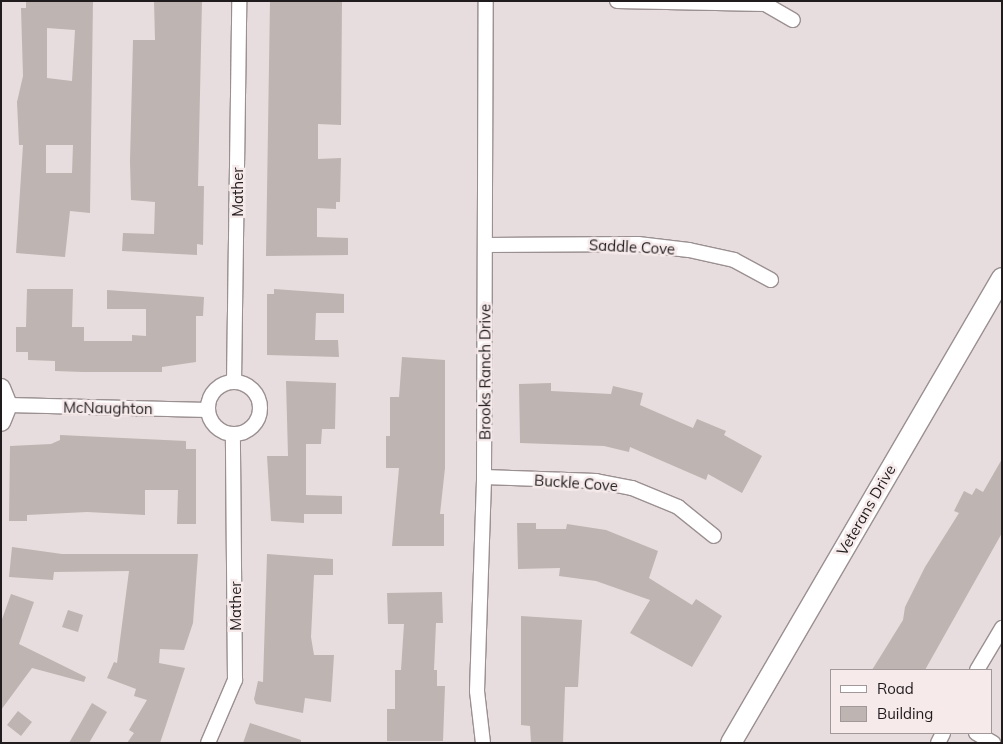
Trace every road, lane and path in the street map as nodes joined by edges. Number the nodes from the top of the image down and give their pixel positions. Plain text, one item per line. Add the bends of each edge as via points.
1 (239, 1) edge
2 (486, 1) edge
3 (617, 1) edge
4 (793, 20) dead end
5 (486, 245) junction
6 (1002, 278) edge
7 (771, 280) dead end
8 (234, 382) junction
9 (1, 388) edge
10 (8, 405) junction
11 (208, 410) junction
12 (1, 422) edge
13 (233, 434) junction
14 (484, 477) junction
15 (714, 536) dead end
16 (1002, 628) edge
17 (978, 669) edge
18 (978, 734) edge
19 (208, 743) edge
20 (483, 743) edge
21 (731, 743) edge
22 (993, 743) edge

1 - 8 street, Mather
2 - 5 street, Brooks Ranch Drive
3 - 4 street via 765,4
5 - 7 street, Saddle Cove via 638,244 689,250 734,260
5 - 14 street, Brooks Ranch Drive
6 - 21 main road, Veterans Drive
8 - 11 street via 212,395
8 - 13 street via 249,387 260,407 256,423
9 - 10 street
10 - 11 street, McNaughton
10 - 12 street
11 - 13 street via 218,429
13 - 19 street, Mather via 235,680
14 - 15 street, Buckle Cove via 596,481 632,488 678,508
14 - 20 street, Brooks Ranch Drive via 478,691
16 - 17 street
18 - 22 street

